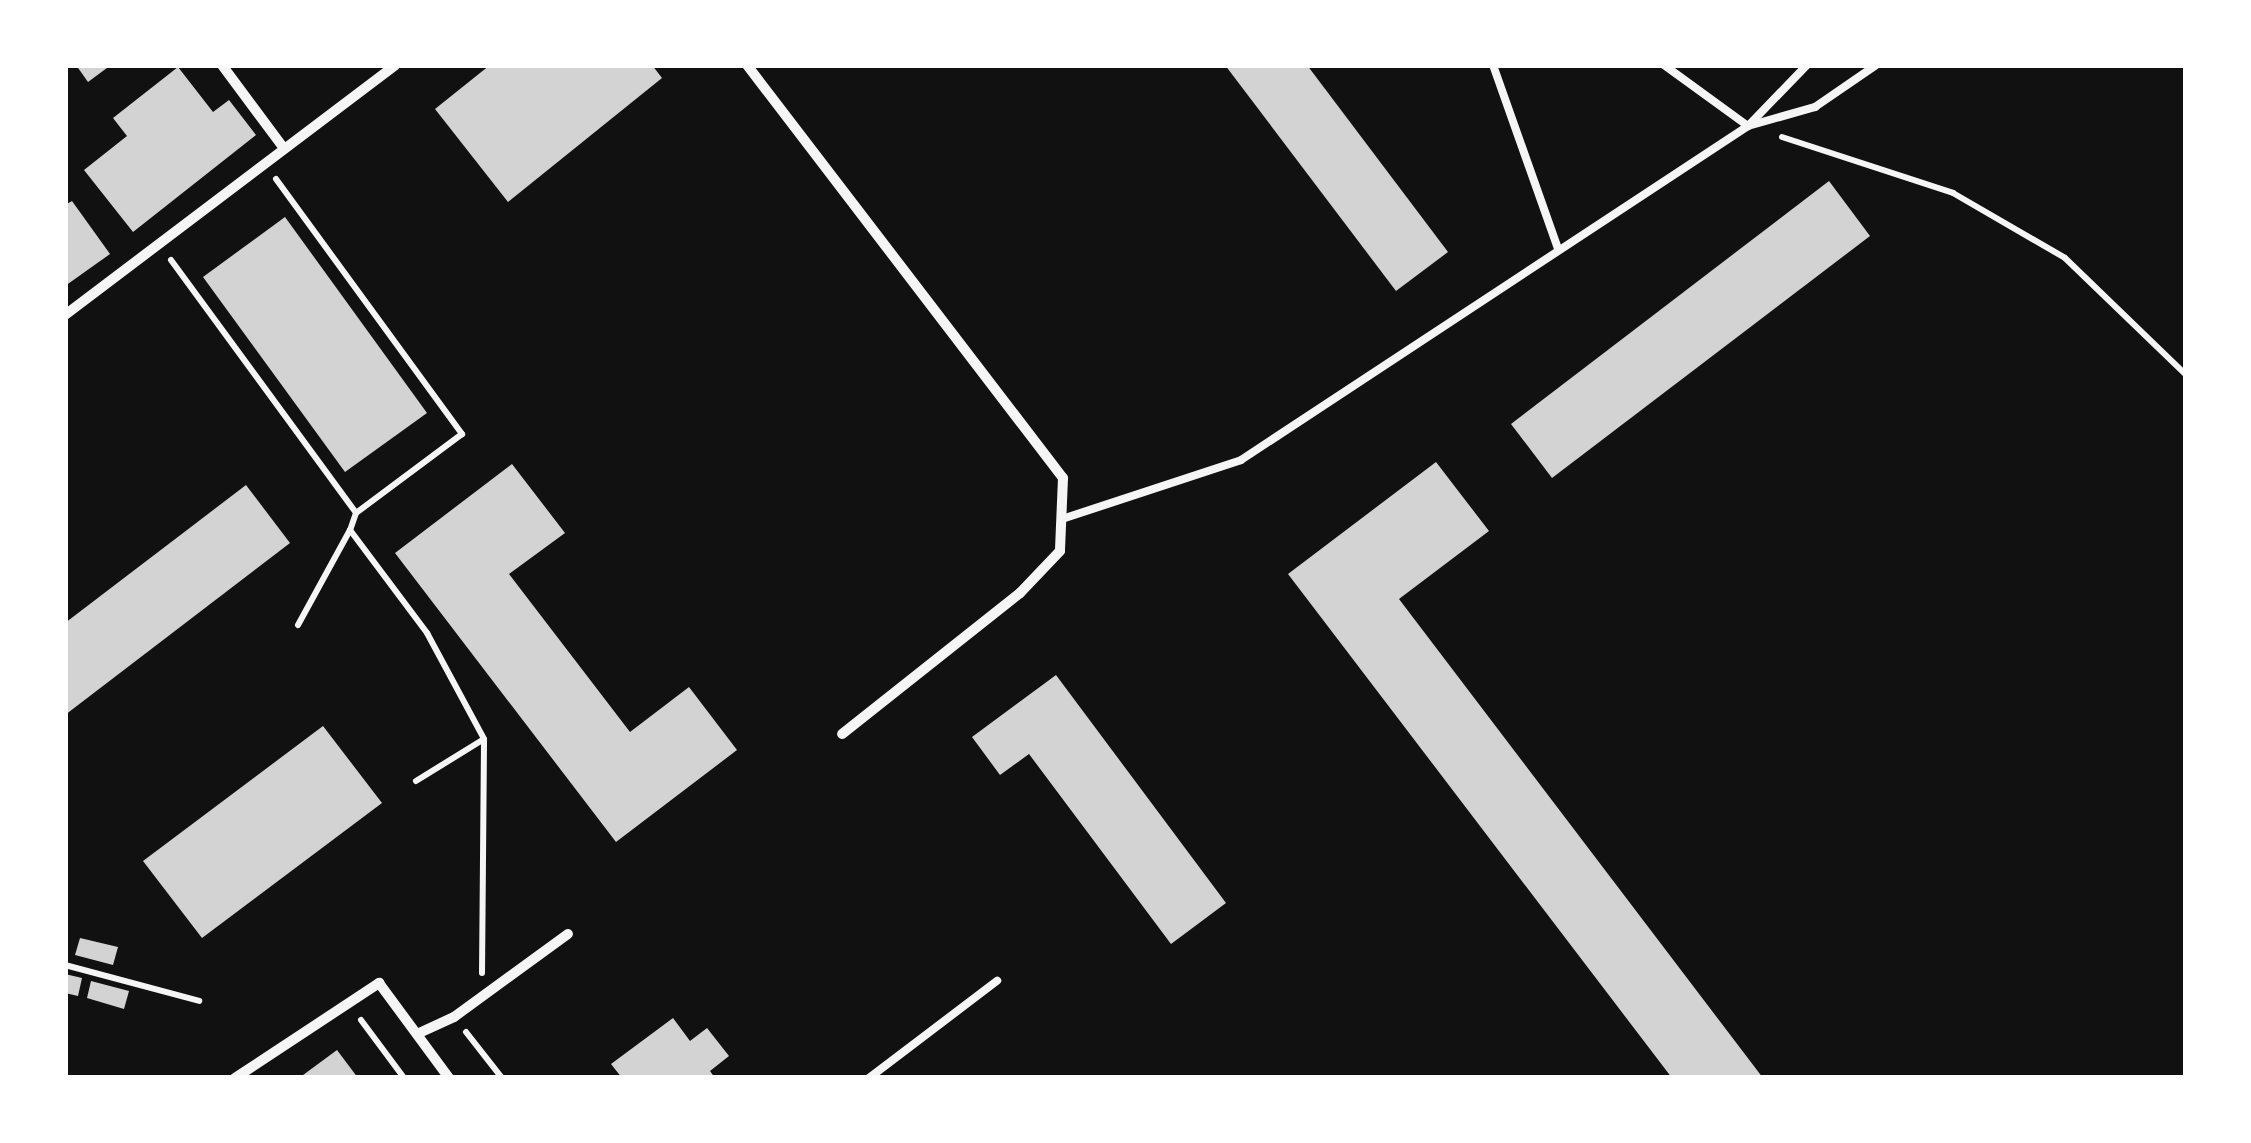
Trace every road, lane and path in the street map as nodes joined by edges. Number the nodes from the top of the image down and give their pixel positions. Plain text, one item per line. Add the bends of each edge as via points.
1 (222, 65) edge
2 (395, 65) edge
3 (748, 65) edge
4 (1492, 65) edge
5 (1664, 65) edge
6 (1808, 65) edge
7 (1876, 65) edge
8 (1748, 126) junction
9 (283, 147) junction
10 (263, 162) junction
11 (158, 243) junction
12 (1558, 250) junction
13 (65, 314) edge
14 (2186, 375) edge
15 (356, 513) junction
16 (1066, 518) junction
17 (350, 530) junction
18 (298, 625) dead end
19 (842, 734) dead end
20 (484, 739) junction
21 (416, 781) dead end
22 (568, 934) dead end
23 (65, 965) edge
24 (997, 980) dead end
25 (482, 998) junction
26 (199, 1001) dead end
27 (348, 1002) junction
28 (454, 1017) junction
29 (417, 1034) junction
30 (234, 1078) edge
31 (404, 1078) edge
32 (449, 1078) edge
33 (502, 1078) edge
34 (869, 1078) edge

1 - 9 street
2 - 9 street
3 - 16 street via 1063,478
4 - 12 lane
5 - 8 lane
6 - 8 lane
7 - 8 lane via 1814,107
8 - 12 lane
8 - 14 path via 1953,193 2065,258
9 - 10 street
10 - 11 street
10 - 15 path via 462,434
11 - 13 street
11 - 15 path
12 - 16 lane via 1240,460
15 - 17 path
16 - 19 street via 1060,552 1020,594
17 - 18 path
17 - 20 path via 428,634
20 - 21 path
20 - 25 path
22 - 25 street
23 - 26 path
24 - 34 lane
25 - 28 street
27 - 29 street via 378,983
27 - 30 street
27 - 31 path
28 - 29 street
28 - 33 path
29 - 32 street

